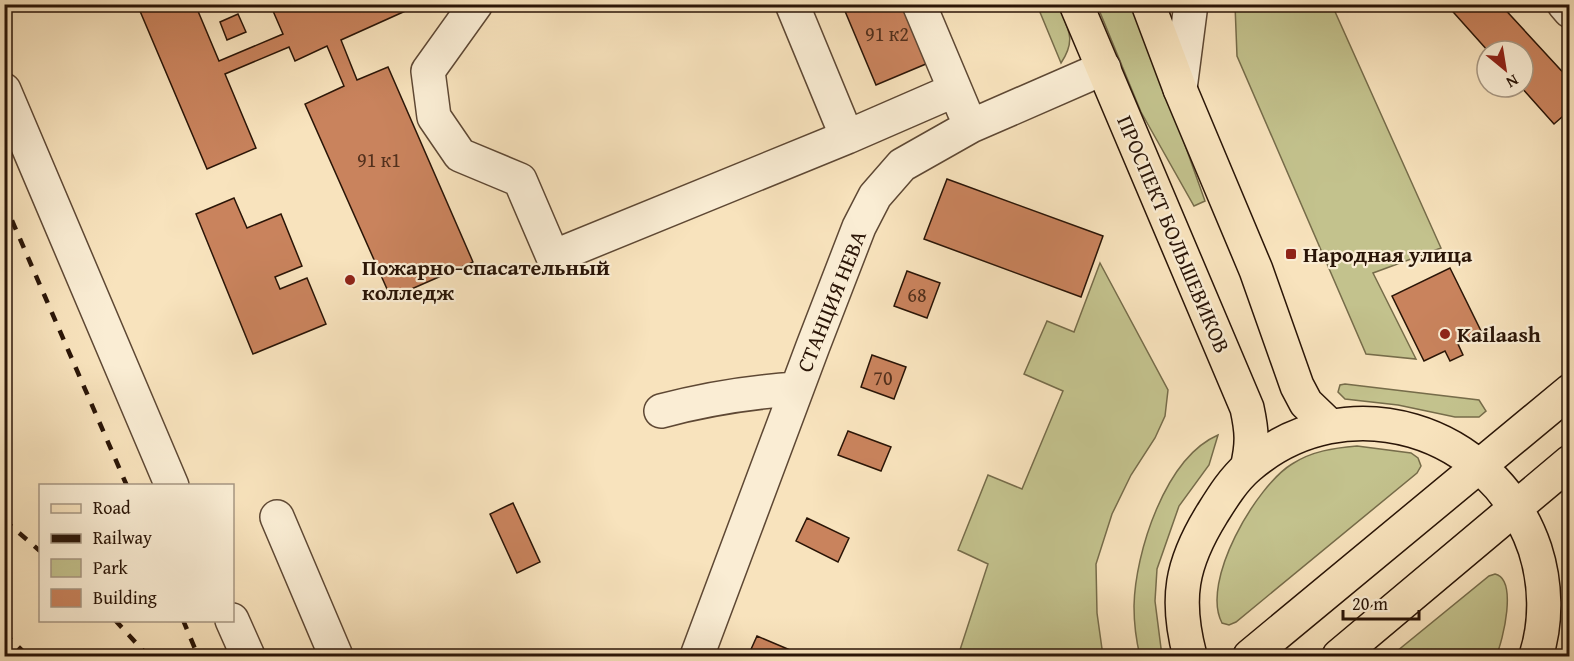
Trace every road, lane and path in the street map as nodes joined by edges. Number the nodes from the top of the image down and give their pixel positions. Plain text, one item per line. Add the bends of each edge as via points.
1 (476, 4) edge
2 (792, 4) edge
3 (919, 4) edge
4 (1076, 4) edge
5 (1148, 4) edge
6 (1191, 4) edge
7 (1564, 4) edge
8 (1569, 11) edge
9 (1104, 68) junction
10 (1180, 89) junction
11 (4, 90) edge
12 (955, 90) junction
13 (971, 126) junction
14 (847, 137) junction
15 (796, 389) junction
16 (1569, 391) edge
17 (661, 411) dead end
18 (1330, 426) junction
19 (1569, 462) edge
20 (1480, 466) junction
21 (1246, 468) junction
22 (171, 484) edge
23 (1516, 508) junction
24 (277, 517) dead end
25 (232, 622) edge
26 (248, 657) edge
27 (336, 657) edge
28 (697, 657) edge
29 (1190, 657) edge
30 (1250, 657) edge
31 (1339, 657) edge
32 (1536, 657) edge

1 - 14 street via 428,71 434,117 460,155 520,180 553,257
2 - 14 street
3 - 12 street
4 - 9 main road, ПРОСПЕКТ БОЛЬШЕВИКОВ
5 - 10 main road
6 - 10 street
7 - 8 street
9 - 13 street, СТАНЦИЯ НЕВА
9 - 21 main road, ПРОСПЕКТ БОЛЬШЕВИКОВ via 1247,408 1252,448
10 - 18 main road via 1256,270 1297,386 1306,403
11 - 22 street
12 - 13 street
12 - 14 street
13 - 15 street, СТАНЦИЯ НЕВА via 902,165 875,196 859,227
15 - 17 street via 754,391
15 - 28 street, СТАНЦИЯ НЕВА
16 - 20 main road
18 - 20 main road, ПРОСПЕКТ БОЛЬШЕВИКОВ via 1372,423 1405,428 1437,439
18 - 21 main road, ПРОСПЕКТ БОЛЬШЕВИКОВ via 1298,436
19 - 23 main road
20 - 23 main road, ПРОСПЕКТ БОЛЬШЕВИКОВ
20 - 30 main road
21 - 29 main road, ПРОСПЕКТ БОЛЬШЕВИКОВ via 1222,496 1198,537 1184,572 1181,611
23 - 31 main road
23 - 32 main road, ПРОСПЕКТ БОЛЬШЕВИКОВ via 1530,534 1544,590 1544,619
24 - 27 street
25 - 26 street

